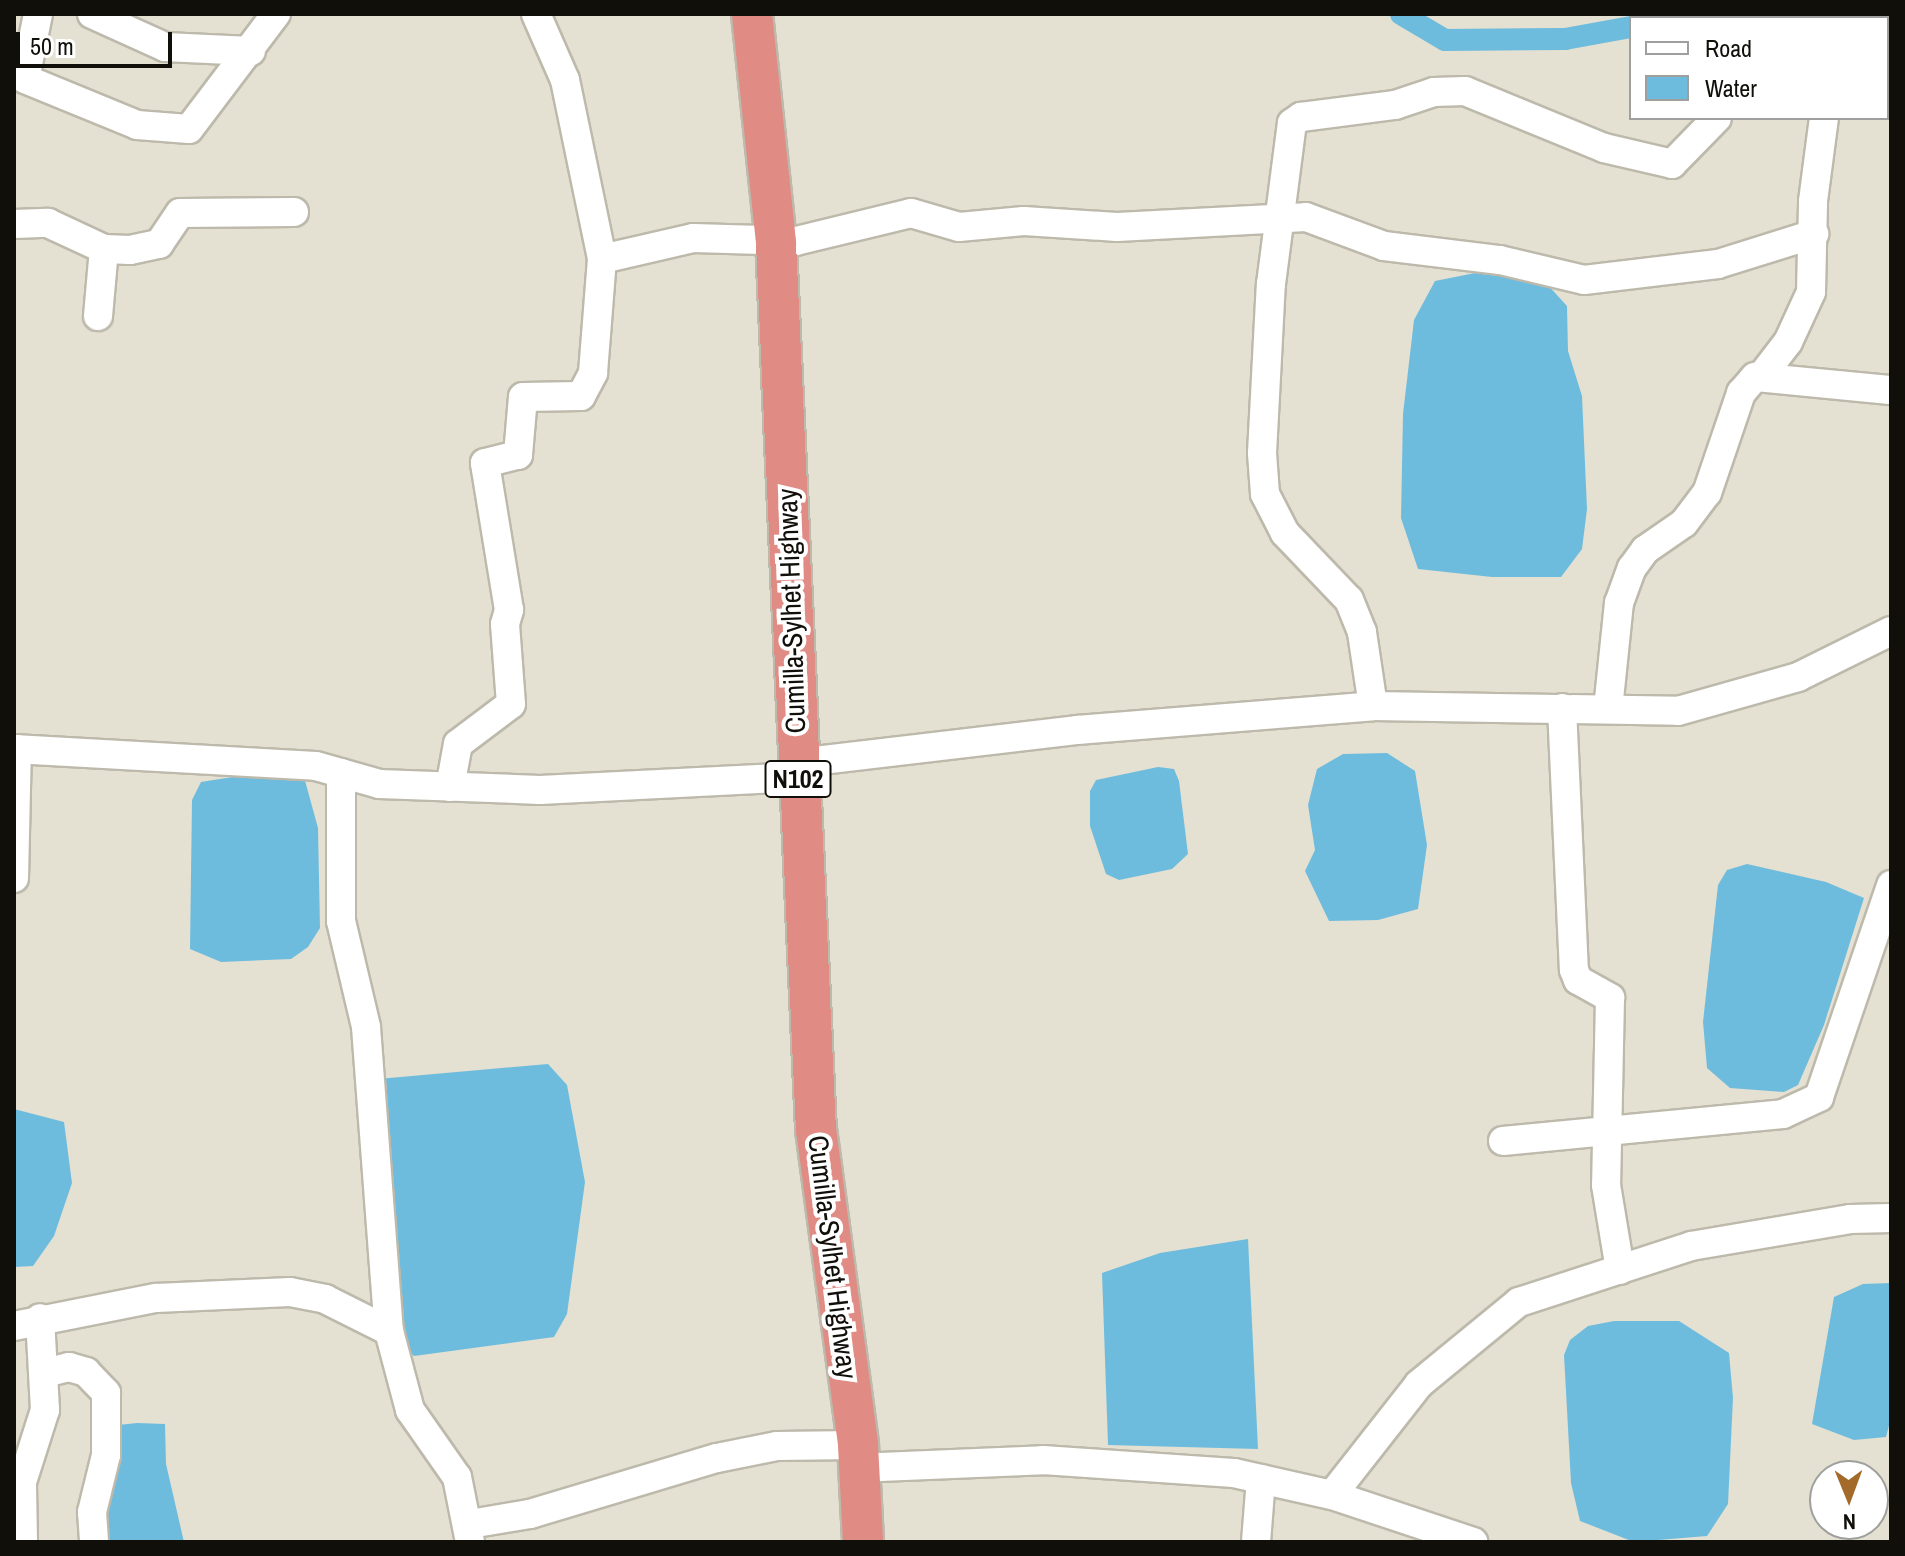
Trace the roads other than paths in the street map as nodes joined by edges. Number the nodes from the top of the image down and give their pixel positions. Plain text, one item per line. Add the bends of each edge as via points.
1 (38, 14) edge
2 (92, 14) edge
3 (276, 14) edge
4 (536, 14) edge
5 (752, 14) edge
6 (251, 51) junction
7 (1715, 120) edge
8 (1824, 120) edge
9 (294, 212) dead end
10 (1281, 218) junction
11 (14, 224) edge
12 (1814, 234) junction
13 (776, 243) junction
14 (104, 249) junction
15 (602, 259) junction
16 (98, 316) dead end
17 (1761, 377) junction
18 (1891, 390) edge
19 (1891, 631) edge
20 (1373, 706) junction
21 (1562, 708) junction
22 (1608, 709) junction
23 (16, 749) edge
24 (797, 770) junction
25 (341, 773) junction
26 (450, 787) junction
27 (14, 878) edge
28 (1891, 885) edge
29 (1606, 1135) junction
30 (1503, 1141) dead end
31 (1891, 1218) edge
32 (1620, 1270) junction
33 (27, 1322) edge
34 (389, 1331) junction
35 (45, 1373) junction
36 (857, 1456) junction
37 (1261, 1479) junction
38 (1332, 1495) junction
39 (470, 1533) edge
40 (23, 1542) edge
41 (94, 1542) edge
42 (863, 1542) edge
43 (1256, 1542) edge
44 (1473, 1542) edge

1 - 6 street via 25,79 137,125 189,129
2 - 6 street via 165,47
3 - 6 street
4 - 15 street via 565,80
5 - 13 highway, Cumilla-Sylhet Highway / N102
7 - 10 street via 1672,164 1604,148 1465,91 1301,117 1288,132
8 - 12 street
9 - 14 street via 180,213 159,244
10 - 12 street via 1306,217 1384,246 1500,260 1584,280 1718,264
10 - 13 street via 1117,227 1024,221 959,227 911,213 865,228
10 - 20 street via 1271,284 1262,453 1265,494 1285,533 1349,600 1362,632
11 - 14 street via 48,223
12 - 17 street via 1806,312
13 - 15 street via 693,238
13 - 24 highway, Cumilla-Sylhet Highway / N102
14 - 16 street
15 - 26 street via 593,373 581,396 523,397 518,455 485,463 509,610 505,624 511,704 458,744
17 - 18 street
17 - 22 street via 1741,393 1707,493 1684,523 1645,550 1632,568 1619,603
19 - 22 street via 1798,677 1678,711
20 - 21 street
20 - 24 street via 1077,730
21 - 22 street
21 - 29 street via 1574,970 1578,980 1610,998
23 - 25 street via 316,766
23 - 27 street
24 - 26 street via 540,790
24 - 36 highway, Cumilla-Sylhet Highway / N102 via 816,1129
25 - 26 street via 379,784
25 - 34 street via 341,921 366,1027
28 - 29 street via 1819,1097 1783,1114
29 - 30 street
29 - 32 street via 1606,1185
31 - 32 street via 1850,1219 1718,1240
32 - 38 street via 1519,1302 1419,1384
33 - 34 street via 177,1295 290,1292 325,1299
33 - 35 street
34 - 39 street via 410,1410 457,1477
35 - 40 street via 45,1410 22,1482
35 - 41 street via 69,1367 86,1372 106,1393 106,1455 92,1512
36 - 37 street via 1043,1460
36 - 39 street via 777,1446 717,1458
36 - 42 highway, Cumilla-Sylhet Highway / N102
37 - 38 street
37 - 43 street
38 - 44 street

